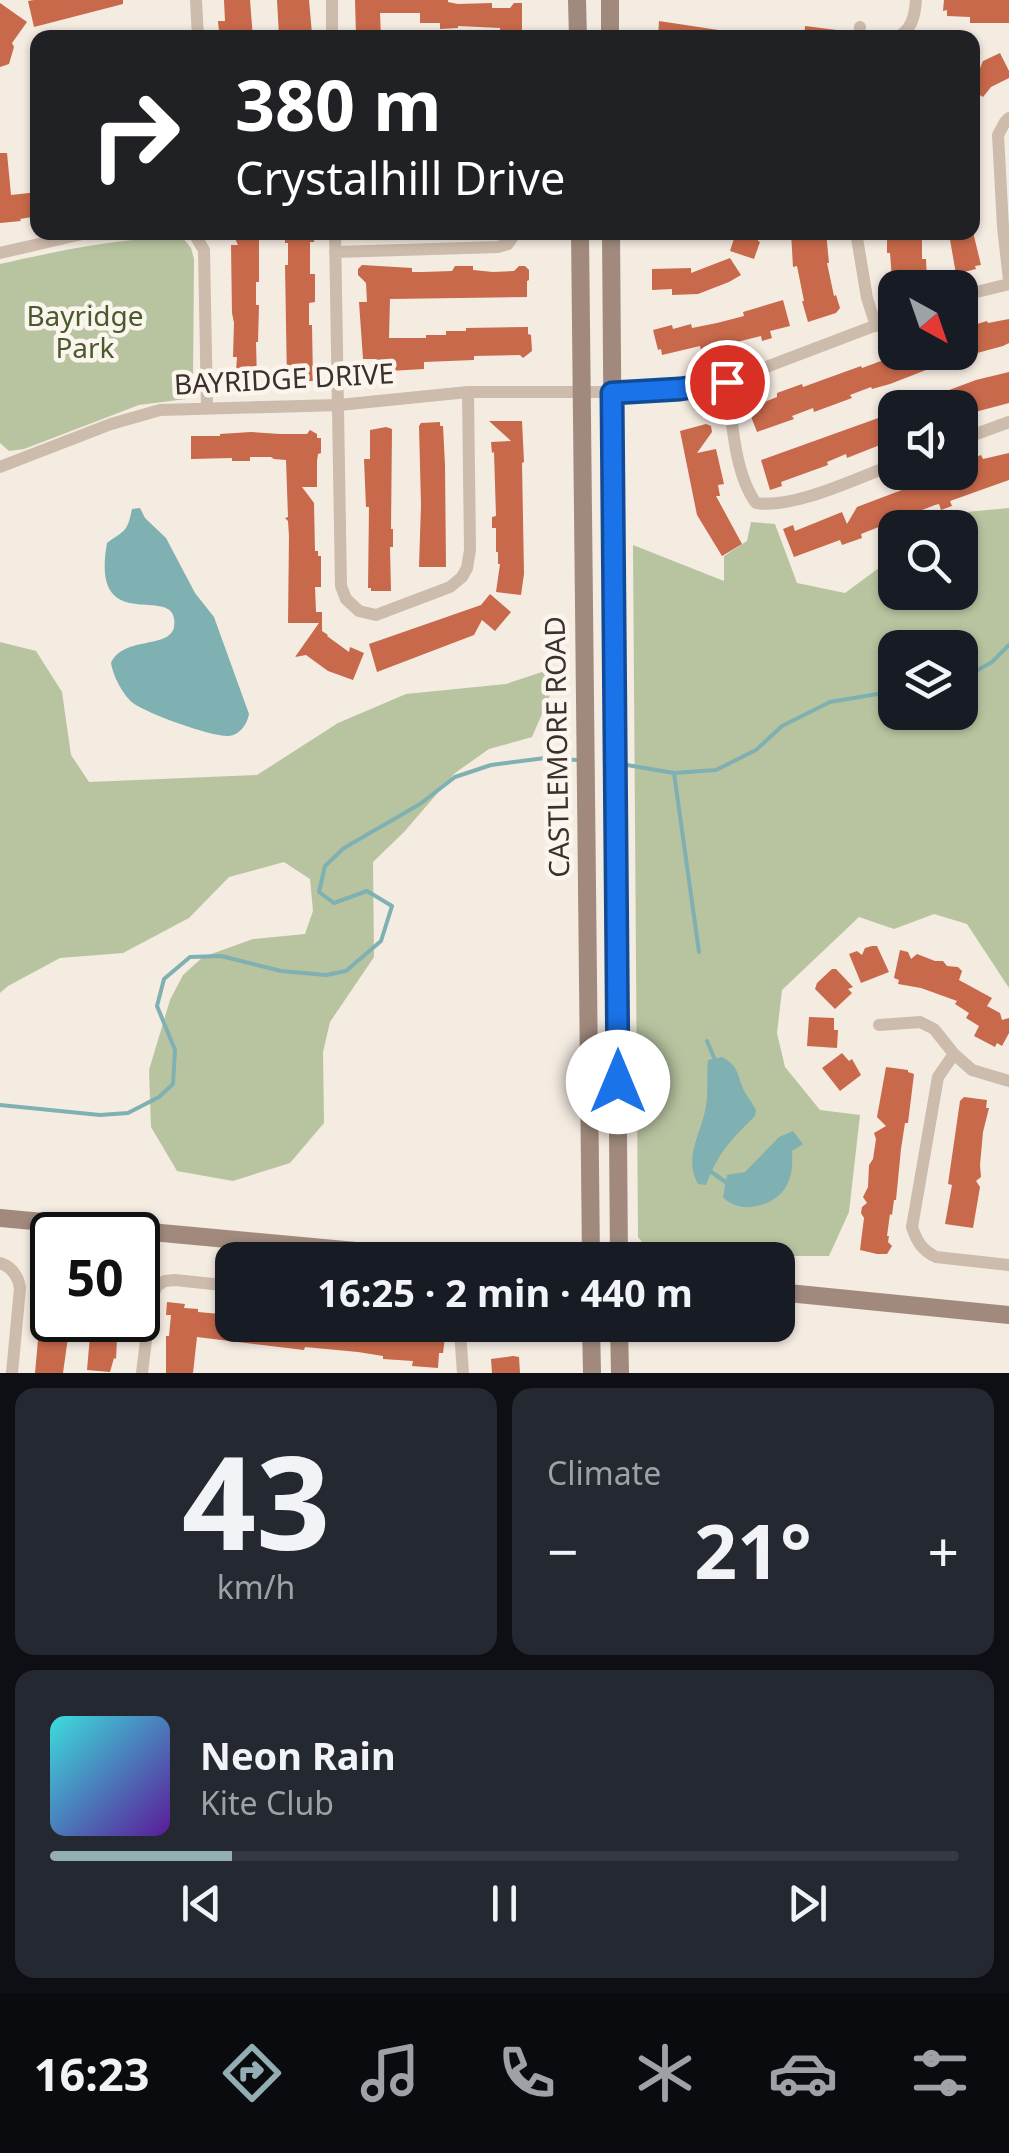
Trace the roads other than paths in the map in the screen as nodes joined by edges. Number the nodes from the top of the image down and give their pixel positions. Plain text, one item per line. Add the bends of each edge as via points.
1 (196, 0) edge
2 (332, 0) edge
3 (610, 0) edge
4 (916, 0) edge
5 (576, 1) edge
6 (198, 30) edge
7 (332, 30) edge
8 (578, 30) edge
9 (610, 30) edge
10 (905, 30) edge
11 (1009, 118) edge
12 (58, 240) edge
13 (198, 240) edge
14 (335, 240) edge
15 (511, 240) edge
16 (580, 240) edge
17 (611, 240) edge
18 (857, 240) edge
19 (335, 252) junction
20 (0, 254) edge
21 (1009, 282) edge
22 (978, 291) edge
23 (876, 326) joint
24 (727, 382) junction
25 (468, 392) junction
26 (580, 393) junction
27 (612, 393) junction
28 (339, 405) junction
29 (206, 408) junction
30 (1009, 422) edge
31 (978, 433) edge
32 (0, 467) edge
33 (878, 470) edge
34 (879, 1025) dead end
35 (954, 1054) junction
36 (1009, 1081) edge
37 (0, 1218) edge
38 (259, 1242) edge
39 (590, 1242) edge
40 (619, 1242) edge
41 (0, 1262) edge
42 (1009, 1265) edge
43 (215, 1284) edge
44 (795, 1294) edge
45 (1009, 1315) edge
46 (460, 1342) edge
47 (591, 1342) edge
48 (619, 1342) edge
49 (12, 1373) edge
50 (142, 1373) edge
51 (462, 1373) edge
52 (592, 1373) edge
53 (620, 1373) edge

1 - 6 street
2 - 7 street
3 - 9 main road
4 - 10 street
5 - 8 main road
11 - 21 street via 998,135
12 - 20 street
13 - 29 street via 204,250
14 - 19 street
15 - 19 street via 498,247
16 - 26 main road, CASTLEMORE ROAD
17 - 27 main road, CASTLEMORE ROAD
18 - 23 street
19 - 28 street
21 - 22 street
23 - 24 street, BAYRIDGE DRIVE
24 - 27 street, BAYRIDGE DRIVE
24 - 33 street via 737,451 756,503 793,501
25 - 26 street, BAYRIDGE DRIVE
25 - 28 street, BAYRIDGE DRIVE
25 - 28 street via 467,568 450,587 376,616 358,611 341,586
26 - 27 street, BAYRIDGE DRIVE
26 - 39 main road, CASTLEMORE ROAD
27 - 40 main road, CASTLEMORE ROAD
28 - 29 street, BAYRIDGE DRIVE
29 - 32 street, BAYRIDGE DRIVE via 160,410 111,424
30 - 31 street
34 - 35 street via 920,1022
35 - 36 street via 972,1070
35 - 42 street via 938,1077 912,1227 936,1257
37 - 38 main road
41 - 49 street via 17,1274 20,1288
43 - 50 street via 175,1280 157,1286
44 - 45 main road
46 - 51 street
47 - 52 main road
48 - 53 main road

